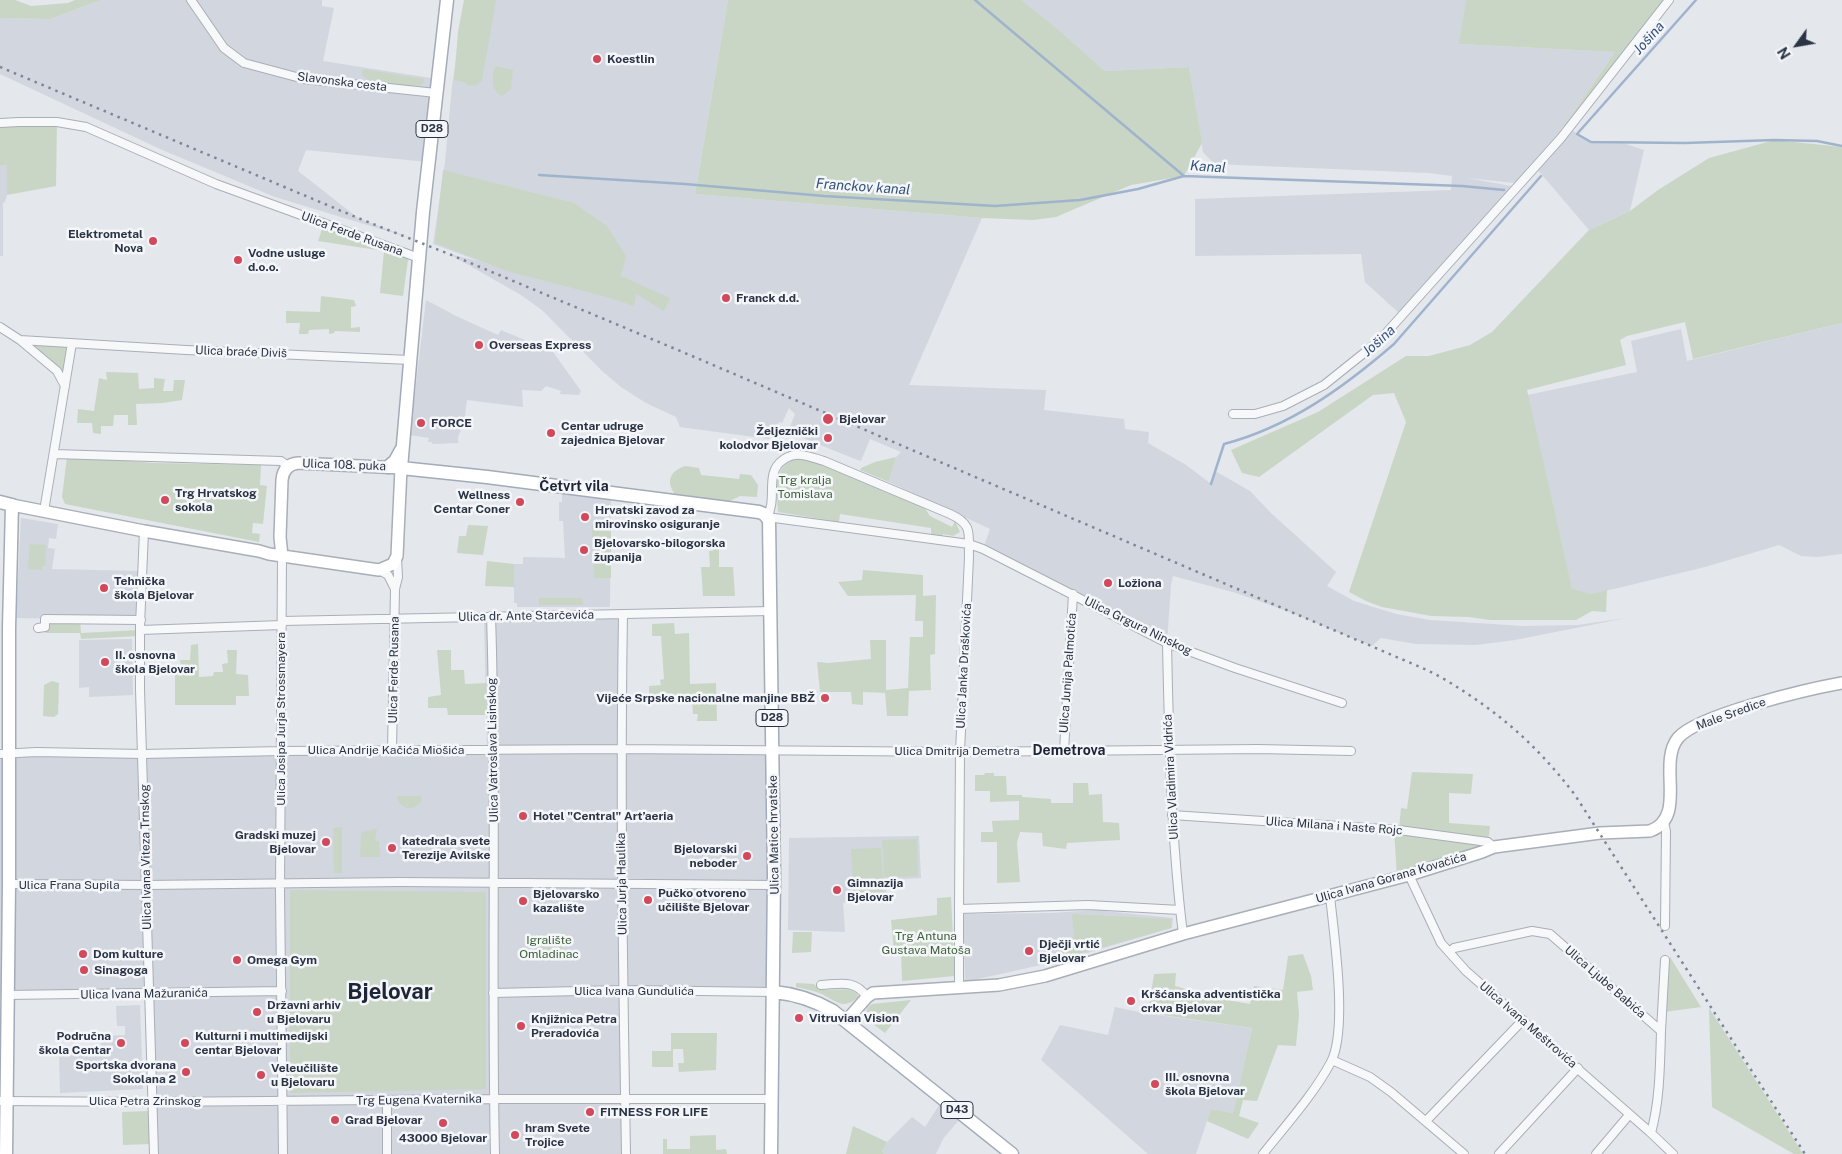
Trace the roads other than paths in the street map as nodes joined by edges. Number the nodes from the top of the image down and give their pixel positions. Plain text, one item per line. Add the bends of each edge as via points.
1 (191, 0) edge
2 (447, 0) edge
3 (1669, 0) edge
4 (436, 94) junction
5 (0, 123) edge
6 (419, 258) junction
7 (0, 327) edge
8 (20, 340) junction
9 (72, 343) junction
10 (410, 360) junction
11 (65, 386) junction
12 (1233, 414) dead end
13 (402, 446) junction
14 (54, 454) junction
15 (288, 466) junction
16 (388, 466) junction
17 (401, 468) junction
18 (6, 503) edge
19 (44, 511) junction
20 (767, 517) junction
21 (144, 531) junction
22 (280, 537) junction
23 (969, 544) junction
24 (259, 551) junction
25 (282, 556) junction
26 (397, 556) junction
27 (379, 570) junction
28 (395, 589) junction
29 (1073, 594) junction
30 (771, 611) junction
31 (623, 615) junction
32 (491, 616) junction
33 (394, 620) junction
34 (282, 623) junction
35 (140, 625) junction
36 (38, 628) dead end
37 (1167, 643) junction
38 (1842, 683) edge
39 (1342, 703) dead end
40 (620, 749) junction
41 (494, 750) junction
42 (773, 750) junction
43 (1169, 750) junction
44 (281, 751) junction
45 (392, 751) junction
46 (1064, 751) junction
47 (1351, 751) dead end
48 (960, 752) junction
49 (4, 754) edge
50 (143, 754) junction
51 (1172, 815) junction
52 (1664, 822) junction
53 (1494, 846) junction
54 (1409, 875) junction
55 (280, 883) junction
56 (621, 883) junction
57 (8, 884) junction
58 (495, 884) junction
59 (147, 885) junction
60 (774, 885) junction
61 (1330, 896) junction
62 (958, 909) junction
63 (1180, 910) junction
64 (1666, 926) dead end
65 (1183, 934) junction
66 (1449, 952) junction
67 (1665, 960) dead end
68 (821, 984) dead end
69 (959, 988) junction
70 (623, 990) junction
71 (282, 991) junction
72 (774, 992) junction
73 (149, 993) junction
74 (494, 993) junction
75 (3, 995) edge
76 (866, 997) junction
77 (1523, 1020) junction
78 (846, 1021) junction
79 (1661, 1031) junction
80 (1332, 1060) junction
81 (1578, 1068) junction
82 (494, 1099) junction
83 (772, 1099) junction
84 (625, 1100) junction
85 (3, 1101) edge
86 (284, 1101) junction
87 (387, 1101) junction
88 (152, 1102) junction
89 (1629, 1115) junction
90 (1426, 1121) junction
91 (1651, 1132) junction
92 (6, 1154) edge
93 (154, 1154) edge
94 (283, 1154) edge
95 (387, 1154) edge
96 (496, 1154) edge
97 (626, 1154) edge
98 (771, 1154) edge
99 (1012, 1154) edge
100 (1263, 1154) edge
101 (1464, 1154) edge
102 (1499, 1154) edge
103 (1596, 1154) edge
104 (1672, 1154) edge

1 - 4 street, Slavonska cesta via 224,48 244,63 304,79
2 - 4 main road, D28
3 - 12 street via 1561,138 1379,340 1324,385 1283,406 1255,414
4 - 6 main road, D28
5 - 6 street, Ulica Ferde Rusana via 58,122 86,127 225,187
6 - 10 main road, Ulica Ferde Rusana / D28
7 - 8 street
8 - 9 street, Ulica braće Diviš
8 - 11 street via 58,371
9 - 10 street, Ulica braće Diviš
9 - 11 street
10 - 13 main road, Ulica Ferde Rusana / D28
11 - 14 street
13 - 16 main road via 397,459
13 - 17 main road, Ulica Ferde Rusana / D28
14 - 15 street via 274,461
14 - 19 street
15 - 16 street, Ulica 108. puka via 298,462
15 - 22 street via 282,480
16 - 17 street, Ulica 108. puka
17 - 20 main road via 759,512
17 - 26 street, Ulica Ferde Rusana
18 - 19 street
18 - 49 main road via 9,618
19 - 21 street
20 - 23 street
20 - 23 street via 772,507 776,466 788,456 803,454 958,518 968,528
20 - 30 main road, Ulica Matice hrvatske / D28
21 - 24 street
21 - 35 street, Ulica Ivana Viteza Trnskog
22 - 24 street via 274,545
22 - 25 street
23 - 29 street, Ulica Grgura Ninskog
23 - 48 street, Ulica Janka Draškovića
24 - 25 street
25 - 27 street
25 - 34 street, Ulica Josipa Jurja Strossmayera
26 - 27 street via 393,564
26 - 28 street, Ulica Ferde Rusana
27 - 28 street via 388,574
28 - 33 street, Ulica Ferde Rusana
29 - 37 street, Ulica Grgura Ninskog
29 - 46 street, Ulica Junija Palmotića
30 - 31 street, Ulica dr. Ante Starčevića
30 - 42 main road, Ulica Matice hrvatske / D28
31 - 32 street, Ulica dr. Ante Starčevića
31 - 40 street, Ulica Jurja Haulika
32 - 33 street, Ulica dr. Ante Starčevića
32 - 41 street, Ulica Vatroslava Lisinskog
33 - 34 street, Ulica dr. Ante Starčevića
33 - 45 street, Ulica Ferde Rusana
34 - 35 street, Ulica dr. Ante Starčevića
34 - 44 street, Ulica Josipa Jurja Strossmayera
35 - 36 street, Ulica dr. Ante Starčevića via 45,619 45,627
35 - 50 street, Ulica Ivana Viteza Trnskog
37 - 39 street, Ulica Grgura Ninskog
37 - 43 street, Ulica Vladimira Vidrića
38 - 52 street, Male Sredice via 1774,698 1697,724 1678,738 1671,751 1669,809
40 - 41 street, Ulica Andrije Kačića Miošića
40 - 42 street, Ulica Andrije Kačića Miošića
40 - 56 street, Ulica Jurja Haulika
41 - 45 street, Ulica Andrije Kačića Miošića
41 - 58 street, Ulica Vatroslava Lisinskog
42 - 48 street, Ulica Dmitrija Demetra
42 - 60 main road, Ulica Matice hrvatske / D28
43 - 46 street, Ulica Dmitrija Demetra
43 - 47 street, Ulica Dmitrija Demetra
43 - 51 street, Ulica Vladimira Vidrića
44 - 45 street, Ulica Andrije Kačića Miošića
44 - 50 street, Ulica Andrije Kačića Miošića
44 - 55 street, Ulica Josipa Jurja Strossmayera
46 - 48 street, Ulica Dmitrija Demetra
48 - 62 street, Ulica Janka Draškovića
49 - 50 street, Ulica Andrije Kačića Miošića
49 - 57 main road
50 - 59 street, Ulica Ivana Viteza Trnskog
51 - 53 street, Ulica Milana i Naste Rojc via 1399,830 1488,842
51 - 63 street, Ulica Vladimira Vidrića
52 - 53 street, Ulica Ivana Gorana Kovačića via 1650,830
52 - 64 street, Male Sredice
53 - 54 street, Ulica Ivana Gorana Kovačića
54 - 61 street, Ulica Ivana Gorana Kovačića
54 - 66 street, Ulica Ivana Meštrovića via 1441,943
55 - 58 street
55 - 59 street, Ulica Frana Supila
55 - 71 street
56 - 58 street
56 - 60 street
56 - 70 street, Ulica Jurja Haulika
57 - 59 street, Ulica Frana Supila
57 - 75 main road
58 - 74 street, Trg Eugena Kvaternika
59 - 73 street, Ulica Ivana Viteza Trnskog
60 - 72 main road, Ulica Matice hrvatske / D28
61 - 65 street, Ulica Ivana Gorana Kovačića
61 - 80 street via 1339,1007
62 - 63 street via 1088,905
62 - 69 street
63 - 65 street
65 - 69 street via 1045,976 999,985
66 - 77 street, Ulica Ivana Meštrovića
66 - 79 street, Ulica Ljube Babića via 1454,948 1532,931 1550,934
67 - 79 street
68 - 76 street via 851,984 862,990
69 - 76 street via 872,993
70 - 72 street, Ulica Ivana Gundulića
70 - 74 street, Ulica Ivana Gundulića
70 - 84 street, Ulica Jurja Haulika
71 - 73 street, Ulica Ivana Mažuranića
71 - 86 street
72 - 78 main road, D43 via 810,999
72 - 83 main road, Ulica Matice hrvatske
73 - 75 street, Ulica Ivana Mažuranića
73 - 88 street, Ulica Ivana Viteza Trnskog
74 - 82 street, Trg Eugena Kvaternika
75 - 85 main road
76 - 78 street
77 - 81 street, Ulica Ivana Meštrovića
77 - 90 street
78 - 99 main road, D43
79 - 91 street via 1660,1068
80 - 90 street via 1370,1077
80 - 100 street
81 - 89 street, Ulica Ivana Meštrovića
81 - 102 street
82 - 84 street
82 - 87 street, Trg Eugena Kvaternika
82 - 96 street
83 - 84 street
83 - 98 main road, Ulica Matice hrvatske
84 - 97 street, Ulica Jurja Haulika
85 - 88 street, Ulica Petra Zrinskog
85 - 92 main road
86 - 87 street, Trg Eugena Kvaternika
86 - 88 street, Ulica Petra Zrinskog
86 - 94 street
87 - 95 street
88 - 93 street, Ulica Ivana Viteza Trnskog
89 - 91 street, Ulica Ivana Meštrovića
89 - 103 street
90 - 101 street
91 - 104 street, Ulica Ivana Meštrovića

